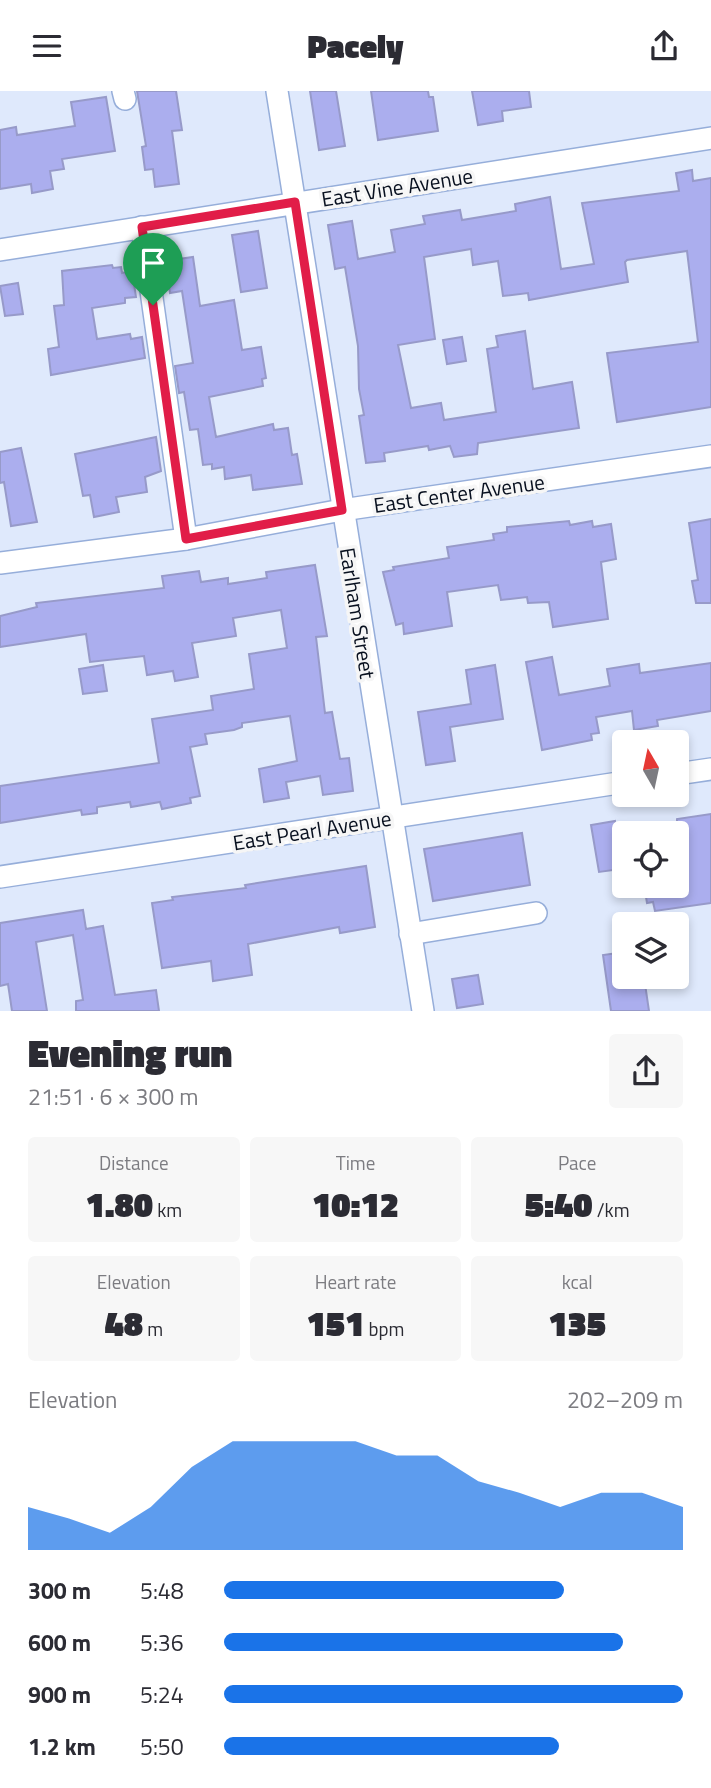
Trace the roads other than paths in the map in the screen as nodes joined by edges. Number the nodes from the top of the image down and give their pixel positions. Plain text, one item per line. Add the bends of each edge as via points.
1 (277, 91) edge
2 (711, 138) edge
3 (295, 202) junction
4 (142, 227) junction
5 (0, 250) edge
6 (711, 456) edge
7 (342, 510) junction
8 (186, 539) junction
9 (0, 563) edge
10 (711, 769) edge
11 (690, 772) edge
12 (612, 784) edge
13 (390, 818) junction
14 (0, 877) edge
15 (537, 912) dead end
16 (410, 934) junction
17 (423, 1011) edge

1 - 3 street, Earlham Street
2 - 3 street, East Vine Avenue
3 - 4 street, East Vine Avenue
3 - 7 street, Earlham Street
4 - 5 street, East Vine Avenue
4 - 8 street
6 - 7 street, East Center Avenue
7 - 8 street, East Center Avenue
7 - 13 street, Earlham Street
8 - 9 street, East Center Avenue
10 - 11 street
12 - 13 street, East Pearl Avenue
13 - 14 street, East Pearl Avenue
13 - 16 street, Earlham Street
15 - 16 street
16 - 17 street, Earlham Street

